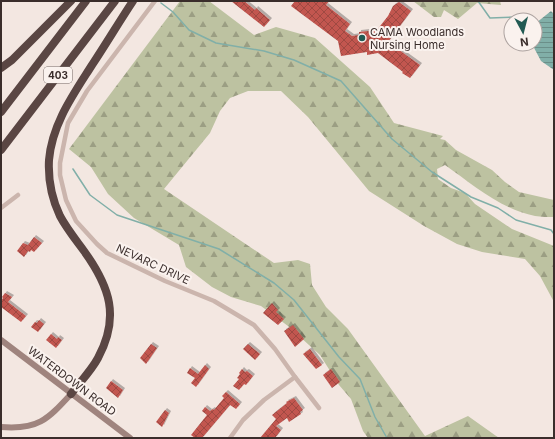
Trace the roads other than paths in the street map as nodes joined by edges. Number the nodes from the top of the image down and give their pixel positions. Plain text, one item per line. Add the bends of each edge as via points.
1 (71, 1) edge
2 (86, 1) edge
3 (115, 1) edge
4 (133, 1) edge
5 (155, 1) edge
6 (1, 68) edge
7 (1, 112) edge
8 (1, 150) edge
9 (18, 195) dead end
10 (1, 208) edge
11 (1, 340) edge
12 (294, 377) junction
13 (71, 394) junction
14 (319, 408) dead end
15 (1, 427) edge
16 (130, 438) edge
17 (230, 438) edge

1 - 6 highway
2 - 7 highway, 403
3 - 8 highway, 403
4 - 13 highway via 68,102 58,121 50,151 50,181 56,207 67,228 100,276 108,295 111,313 108,332 97,359
5 - 12 street, NEVARC DRIVE via 87,91 68,123 60,163 66,200 76,221 107,253 214,302 254,325 275,349
9 - 10 street
11 - 13 main road, WATERDOWN ROAD
12 - 14 street, NEVARC DRIVE
12 - 17 street via 243,420
13 - 15 main road via 39,423 19,428
13 - 16 main road, WATERDOWN ROAD

